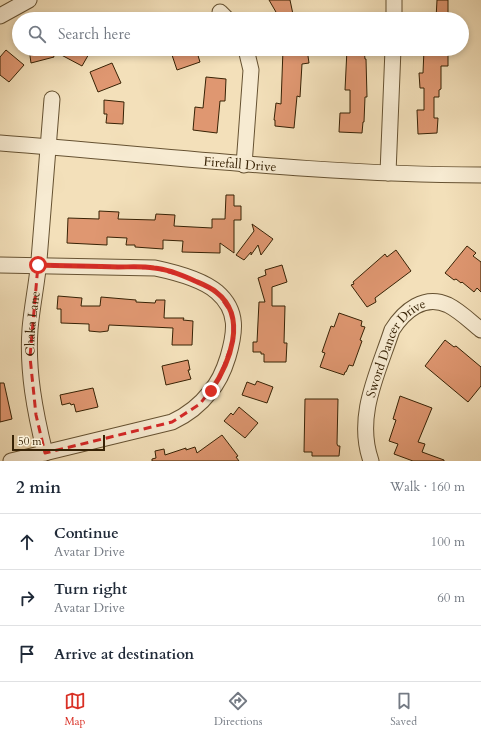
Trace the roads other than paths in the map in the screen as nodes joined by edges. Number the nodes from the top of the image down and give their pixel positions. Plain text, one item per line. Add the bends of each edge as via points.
1 (30, 0) edge
2 (394, 0) edge
3 (394, 12) edge
4 (0, 16) edge
5 (248, 56) edge
6 (393, 56) edge
7 (52, 99) dead end
8 (0, 143) edge
9 (48, 147) junction
10 (244, 165) junction
11 (388, 173) junction
12 (481, 175) edge
13 (0, 264) edge
14 (38, 265) junction
15 (481, 330) edge
16 (45, 453) junction
17 (11, 461) edge
18 (371, 461) edge

1 - 4 street
2 - 3 street
5 - 10 street via 251,70
6 - 11 street
7 - 9 street, Chaka Lane
8 - 9 street, Firefall Drive
9 - 10 street, Firefall Drive
9 - 14 street, Chaka Lane
10 - 11 street, Firefall Drive
11 - 12 street, Firefall Drive
13 - 14 street
14 - 16 street, Chaka Lane via 30,331 30,357 36,415
14 - 16 street via 155,268 169,271 217,292 227,303 234,326 234,338 220,377 200,404 184,416 172,422
15 - 18 street, Sword Dancer Drive via 450,306 440,302 429,301 419,304 397,321 367,406 366,442
16 - 17 street

